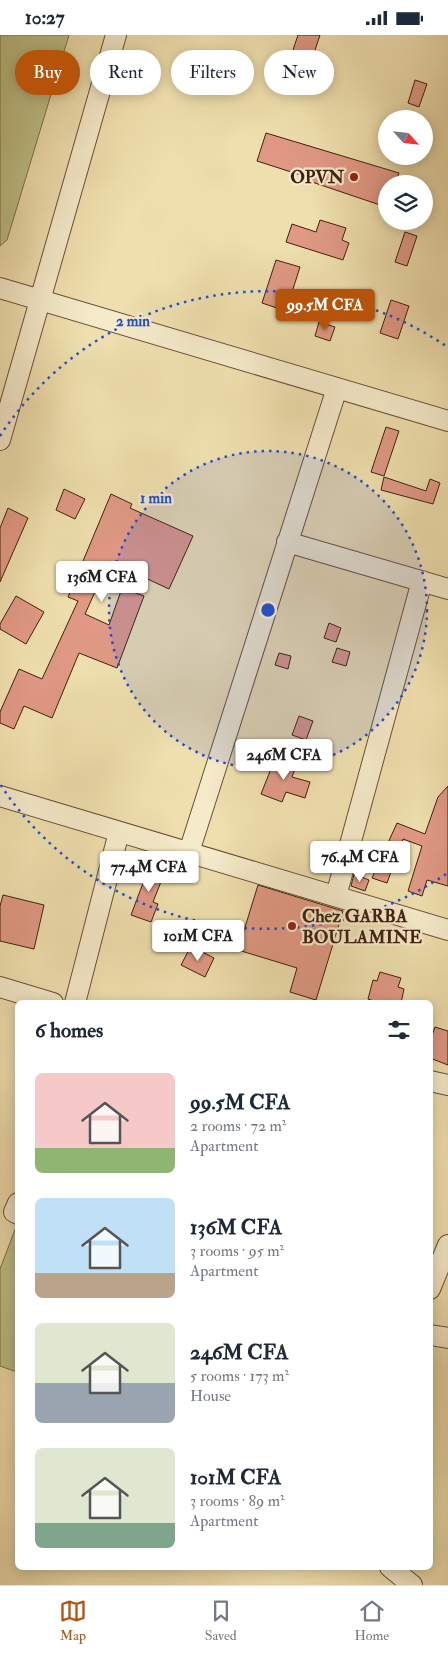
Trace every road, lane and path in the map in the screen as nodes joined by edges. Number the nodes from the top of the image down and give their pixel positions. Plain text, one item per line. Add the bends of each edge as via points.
1 (116, 35) edge
2 (0, 288) edge
3 (41, 301) junction
4 (337, 388) junction
5 (448, 421) edge
6 (0, 439) edge
7 (287, 542) junction
8 (422, 581) junction
9 (448, 589) edge
10 (0, 797) edge
11 (120, 832) junction
12 (188, 853) junction
13 (336, 896) junction
14 (448, 930) edge
15 (0, 987) edge
16 (43, 1000) edge
17 (76, 1000) edge
18 (433, 1082) edge
19 (448, 1085) edge
20 (448, 1245) edge
21 (433, 1282) edge
22 (433, 1336) edge
23 (448, 1338) edge
24 (394, 1570) edge
25 (412, 1585) edge

1 - 3 street
2 - 3 street
3 - 4 street
3 - 6 street
4 - 5 street
4 - 7 street
7 - 8 street
7 - 12 street
8 - 9 street
8 - 13 street
10 - 11 street
11 - 12 street
11 - 17 street
12 - 13 street
13 - 14 street
15 - 16 street
18 - 19 street
20 - 21 street
22 - 23 street
24 - 25 street

